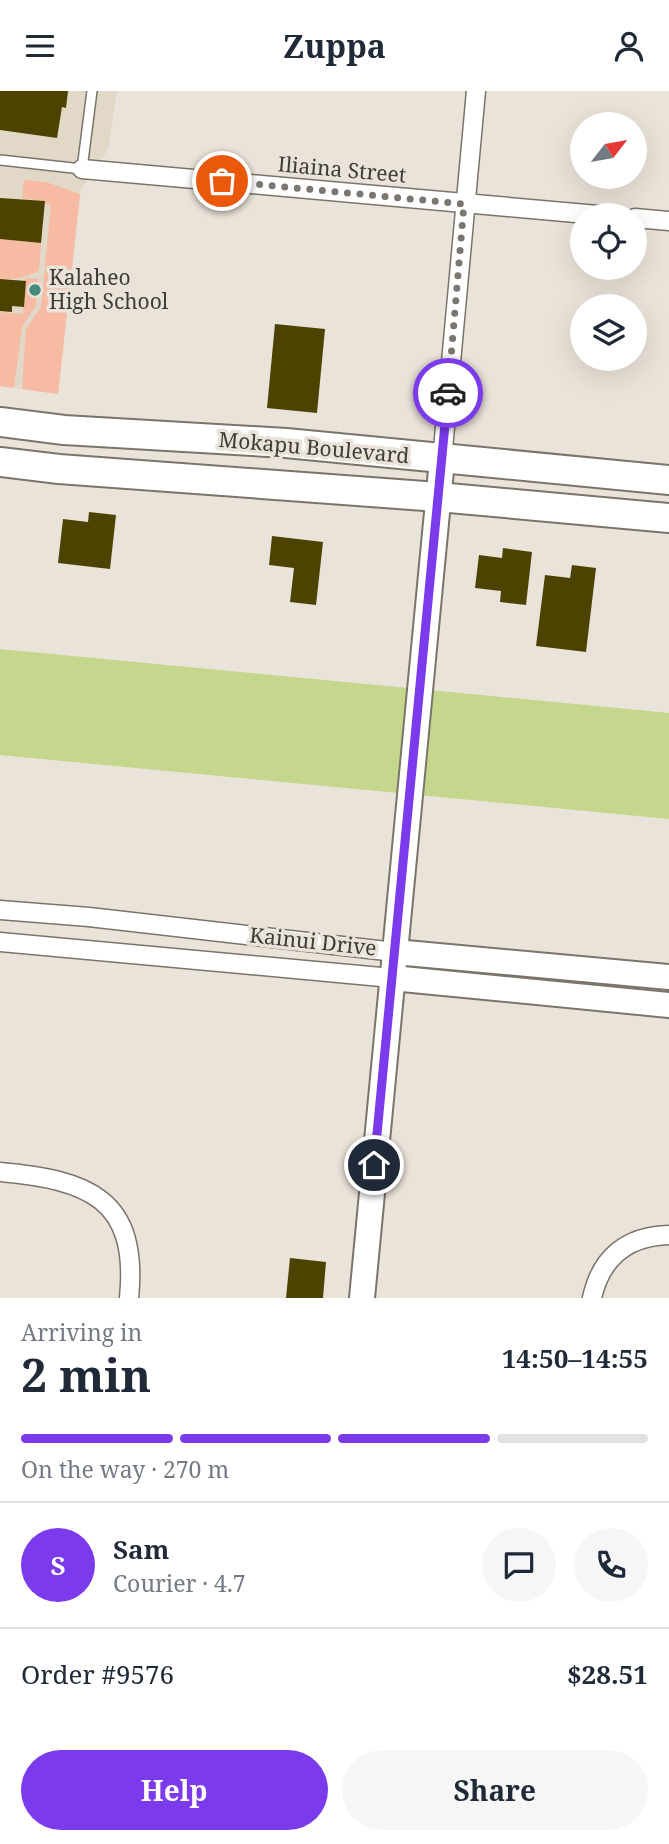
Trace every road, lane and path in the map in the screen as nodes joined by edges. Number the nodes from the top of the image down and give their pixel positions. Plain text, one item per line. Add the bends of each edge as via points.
1 (92, 91) edge
2 (476, 91) edge
3 (0, 160) edge
4 (82, 169) junction
5 (464, 204) junction
6 (570, 213) edge
7 (647, 219) edge
8 (669, 221) edge
9 (0, 422) edge
10 (442, 460) junction
11 (0, 462) edge
12 (669, 480) edge
13 (438, 497) junction
14 (669, 518) edge
15 (0, 910) edge
16 (0, 942) edge
17 (395, 952) junction
18 (669, 977) edge
19 (392, 978) junction
20 (669, 1005) edge
21 (0, 1172) edge
22 (669, 1235) edge
23 (129, 1298) edge
24 (362, 1298) edge
25 (592, 1298) edge

1 - 4 lane
2 - 5 street
3 - 4 lane
4 - 5 street, Iliaina Street
5 - 6 street, Iliaina Street
5 - 10 street
7 - 8 street
9 - 10 main road, Mokapu Boulevard via 286,443
10 - 12 main road, Mokapu Boulevard
10 - 13 main road
11 - 13 main road, Mokapu Boulevard
13 - 14 main road, Mokapu Boulevard
13 - 17 main road
15 - 17 street, Kainui Drive
16 - 19 street, Kainui Drive
17 - 18 main road, Kainui Drive
17 - 19 main road
19 - 20 main road, Kainui Drive
19 - 24 main road
21 - 23 street via 70,1182 104,1203 128,1242 132,1269
22 - 25 street via 640,1237 622,1247 602,1270

